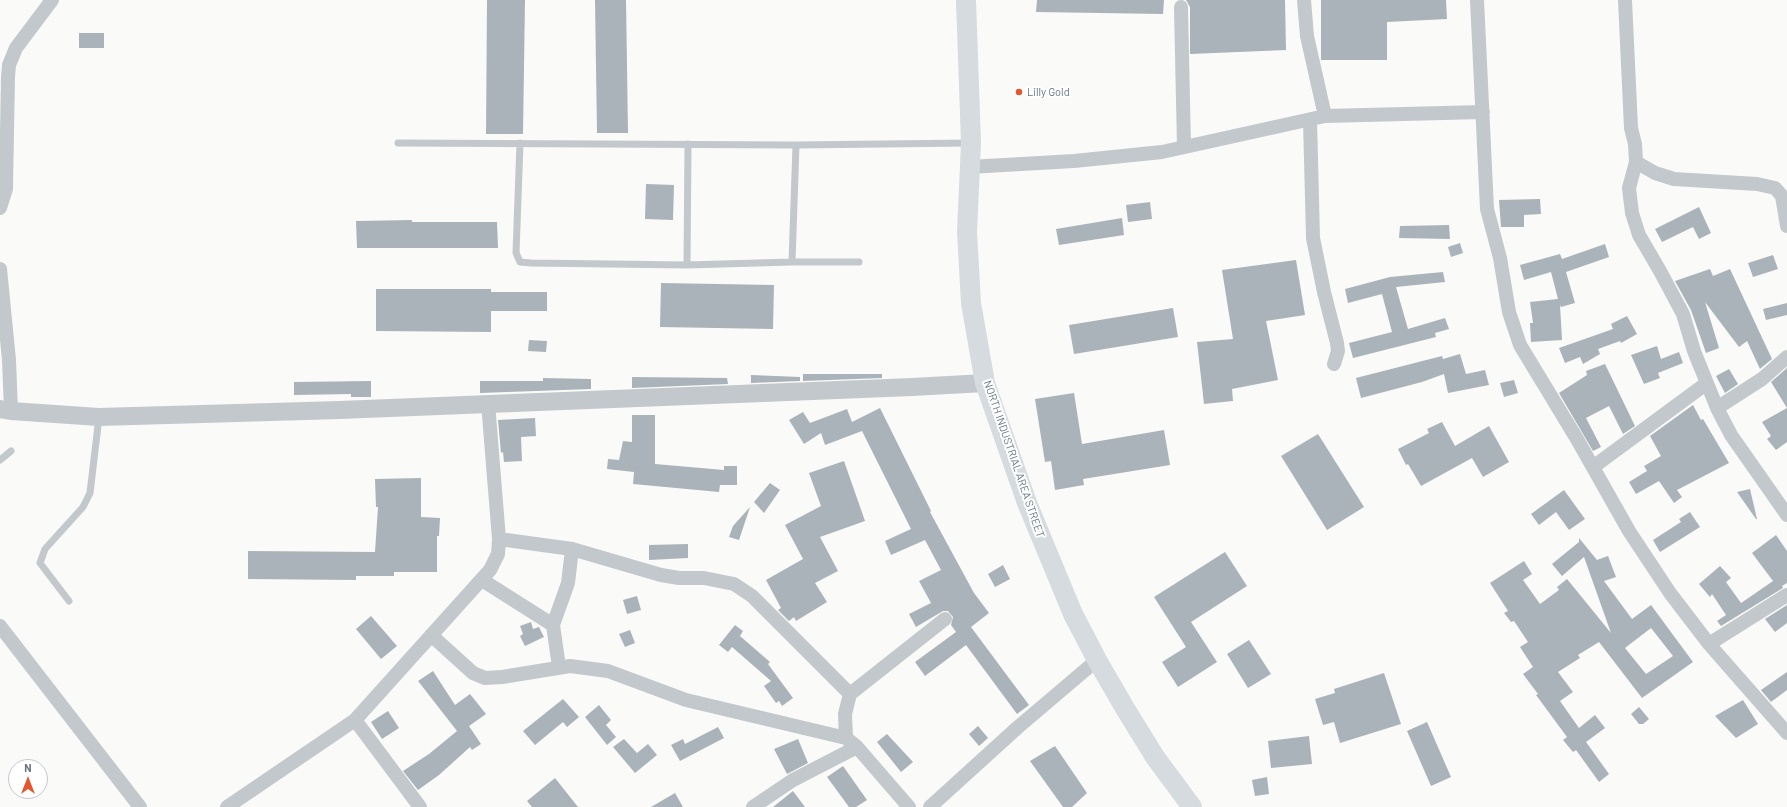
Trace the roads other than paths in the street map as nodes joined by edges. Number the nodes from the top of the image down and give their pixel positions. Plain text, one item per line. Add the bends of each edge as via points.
1 (52, 0) edge
2 (966, 0) edge
3 (1304, 0) edge
4 (1477, 0) edge
5 (1625, 0) edge
6 (1181, 7) dead end
7 (1483, 112) junction
8 (1325, 116) junction
9 (1310, 120) junction
10 (398, 143) dead end
11 (971, 143) junction
12 (520, 144) junction
13 (688, 144) junction
14 (796, 145) junction
15 (1184, 147) junction
16 (1636, 162) junction
17 (969, 167) junction
18 (0, 208) edge
19 (1787, 226) edge
20 (792, 262) junction
21 (859, 262) dead end
22 (687, 265) junction
23 (0, 269) edge
24 (1787, 357) edge
25 (1334, 364) dead end
26 (986, 383) junction
27 (1707, 384) junction
28 (488, 403) junction
29 (1717, 408) junction
30 (6, 410) edge
31 (99, 417) junction
32 (11, 451) dead end
33 (0, 460) edge
34 (1593, 467) junction
35 (1787, 515) edge
36 (499, 539) junction
37 (572, 549) junction
38 (482, 580) junction
39 (1787, 595) edge
40 (69, 601) dead end
41 (946, 619) dead end
42 (0, 626) edge
43 (553, 626) junction
44 (430, 635) junction
45 (1709, 644) junction
46 (1097, 660) junction
47 (559, 667) junction
48 (850, 694) junction
49 (355, 720) junction
50 (1787, 733) edge
51 (846, 738) junction
52 (857, 747) junction
53 (140, 807) edge
54 (227, 807) edge
55 (420, 807) edge
56 (753, 807) edge
57 (909, 807) edge
58 (930, 807) edge
59 (1192, 807) edge

1 - 18 street via 16,48 9,65 6,189
2 - 11 main road, NORTH INDUSTRIAL AREA STREET
3 - 8 street via 1307,36
4 - 7 street
5 - 16 street via 1631,128
6 - 15 street
7 - 8 street
7 - 34 street via 1487,209 1500,258 1513,328 1532,367
8 - 9 street
9 - 15 street
9 - 25 street via 1313,238 1338,342
10 - 12 lane
11 - 14 lane
11 - 17 main road, NORTH INDUSTRIAL AREA STREET
12 - 13 lane
12 - 22 lane via 516,253 520,262
13 - 14 lane
13 - 22 lane
14 - 20 lane
15 - 17 street via 1081,161
16 - 19 street via 1655,173 1674,179 1757,184 1775,188 1782,196
16 - 27 street via 1629,188 1634,222 1683,314
17 - 26 main road, NORTH INDUSTRIAL AREA STREET via 967,232 971,303
20 - 21 lane
20 - 22 lane
23 - 30 street via 9,360
24 - 29 street via 1762,379
26 - 28 street
26 - 46 main road, NORTH INDUSTRIAL AREA STREET via 1048,554 1073,614
27 - 29 street
27 - 34 street
28 - 31 street
28 - 36 street
29 - 35 street via 1732,435
30 - 31 street
31 - 40 lane via 90,493 83,507 45,549 40,564
32 - 33 lane
34 - 45 street via 1629,531 1670,593
36 - 37 street
36 - 38 street via 496,558
37 - 43 street via 568,583
37 - 48 street via 661,575 704,578 734,584 752,596
38 - 43 street
38 - 44 street
39 - 45 street
41 - 48 street
42 - 53 street
43 - 47 street
44 - 47 street via 473,673 485,678
44 - 49 street
45 - 50 street
46 - 58 street
46 - 59 main road, NORTH INDUSTRIAL AREA STREET via 1155,757
47 - 51 street via 608,671 686,700
48 - 51 street via 845,714
49 - 54 street
49 - 55 street
51 - 52 street
52 - 56 street via 793,780
52 - 57 street

